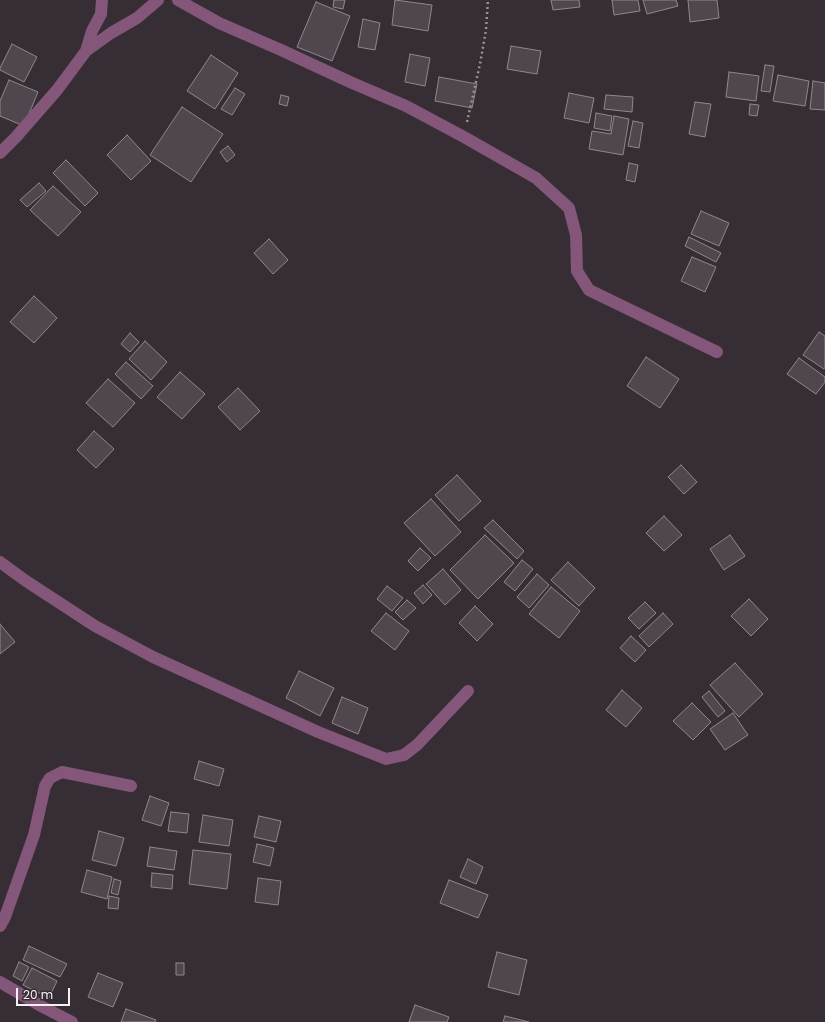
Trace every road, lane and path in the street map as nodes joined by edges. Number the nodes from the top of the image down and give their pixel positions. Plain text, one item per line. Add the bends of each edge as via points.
1 (102, 0) edge
2 (158, 0) edge
3 (178, 0) edge
4 (488, 0) edge
5 (86, 51) junction
6 (464, 137) junction
7 (0, 153) edge
8 (717, 352) dead end
9 (0, 562) edge
10 (468, 691) dead end
11 (131, 786) dead end
12 (0, 926) edge
13 (0, 982) edge
14 (72, 1022) edge

1 - 5 street via 101,14
2 - 5 street via 137,18
3 - 6 street via 219,23 406,106
4 - 6 path via 486,30
5 - 7 street via 58,90
6 - 8 street via 536,178 569,208 576,235 577,270 588,290
9 - 10 street via 95,626 153,657 318,732 386,758 404,756 417,746
11 - 12 street via 62,772 50,778 45,786 34,835
13 - 14 street

